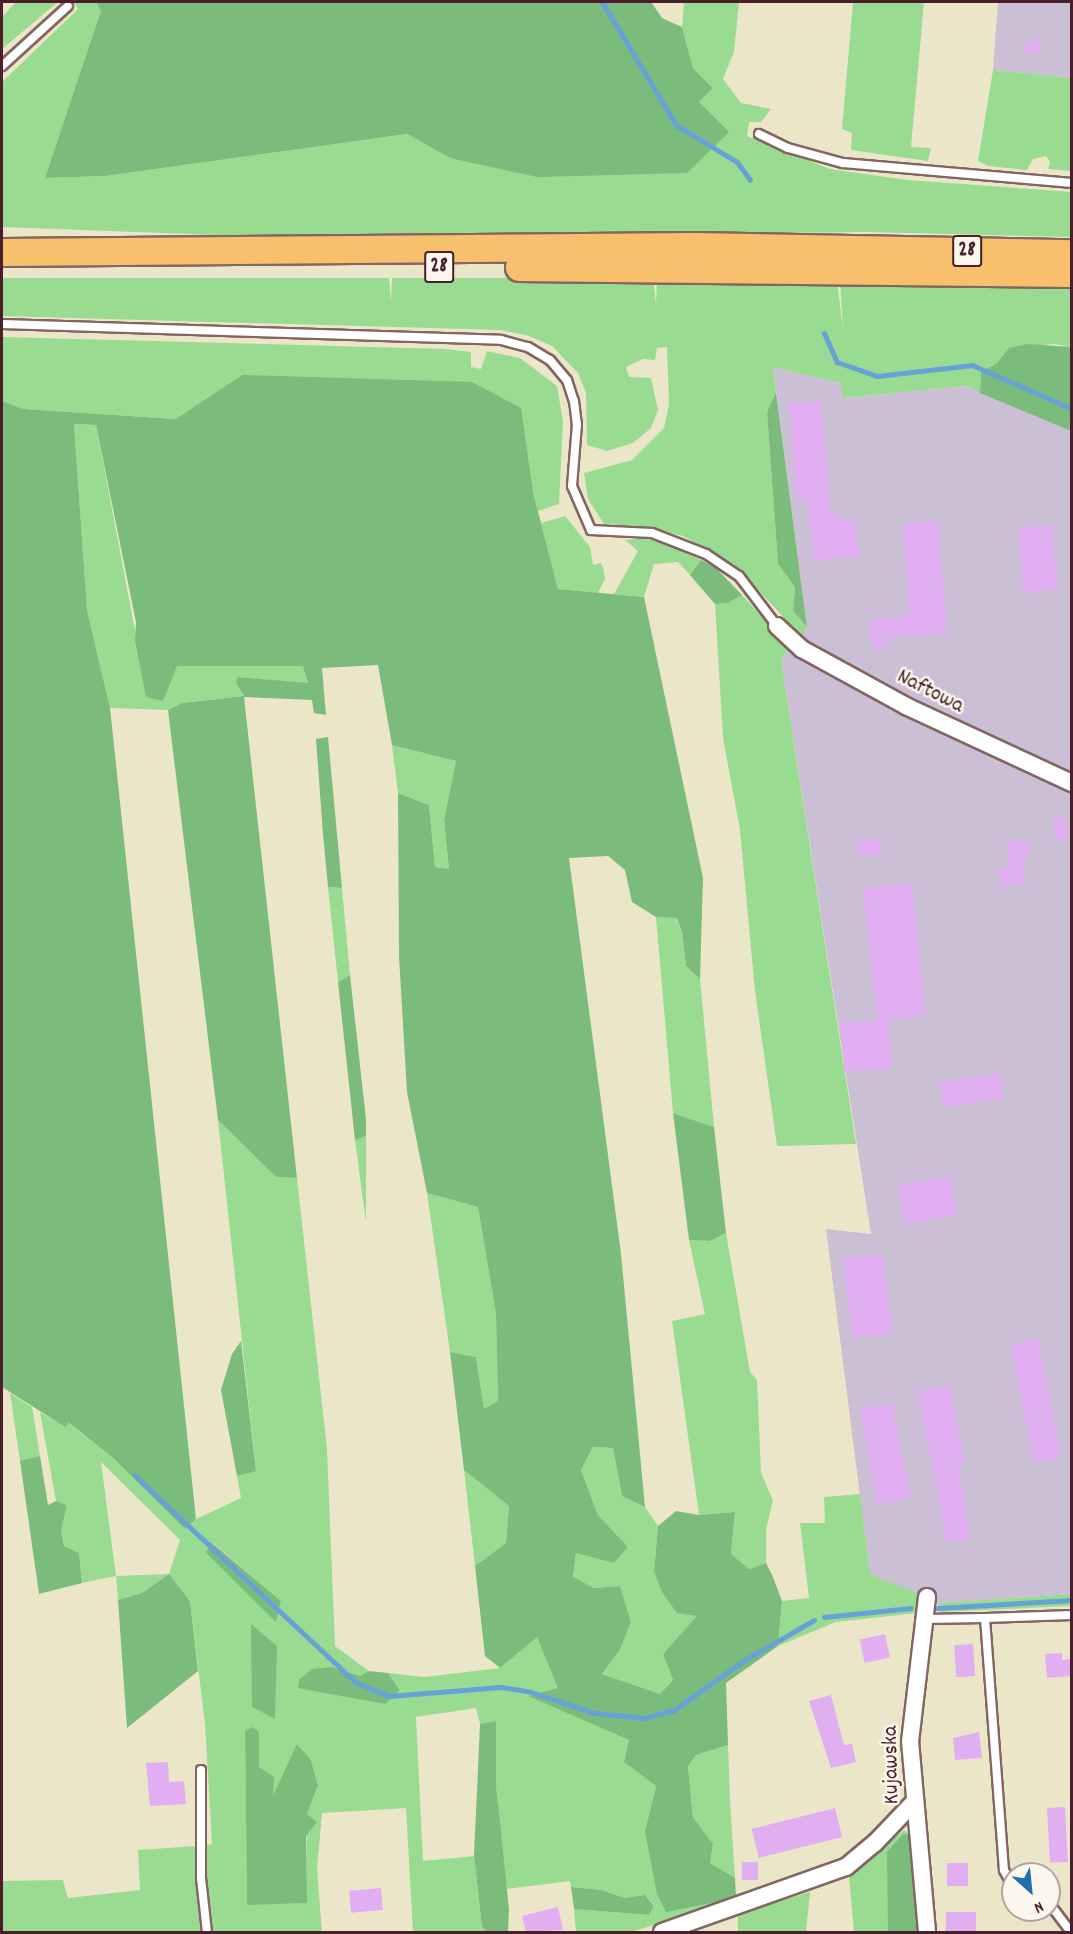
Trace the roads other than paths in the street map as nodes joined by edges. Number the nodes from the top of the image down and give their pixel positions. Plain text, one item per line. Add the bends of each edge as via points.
1 (68, 6) dead end
2 (2, 66) edge
3 (759, 134) dead end
4 (1071, 183) edge
5 (1071, 253) edge
6 (2, 256) edge
7 (1071, 273) edge
8 (2, 324) edge
9 (777, 626) joint
10 (1071, 783) edge
11 (927, 1597) dead end
12 (1071, 1615) edge
13 (985, 1618) junction
14 (924, 1619) junction
15 (201, 1770) dead end
16 (914, 1802) junction
17 (1003, 1862) edge
18 (1061, 1919) edge
19 (207, 1932) edge
20 (662, 1932) edge
21 (927, 1932) edge
22 (1071, 1932) edge

1 - 2 lane
3 - 4 lane via 788,148 853,164
5 - 6 main road, 28 via 706,246
6 - 7 main road, 28
8 - 9 lane via 501,340 528,347 550,360 574,401 577,424 572,486 591,530 652,533 706,555 739,576
9 - 10 street, Naftowa via 802,649 906,706
11 - 14 street, Kujawska
12 - 13 lane
13 - 14 lane
13 - 17 lane
14 - 16 street, Kujawska via 910,1741
15 - 19 lane via 201,1878
16 - 20 street via 846,1867
16 - 21 street, Kujawska
18 - 22 lane

